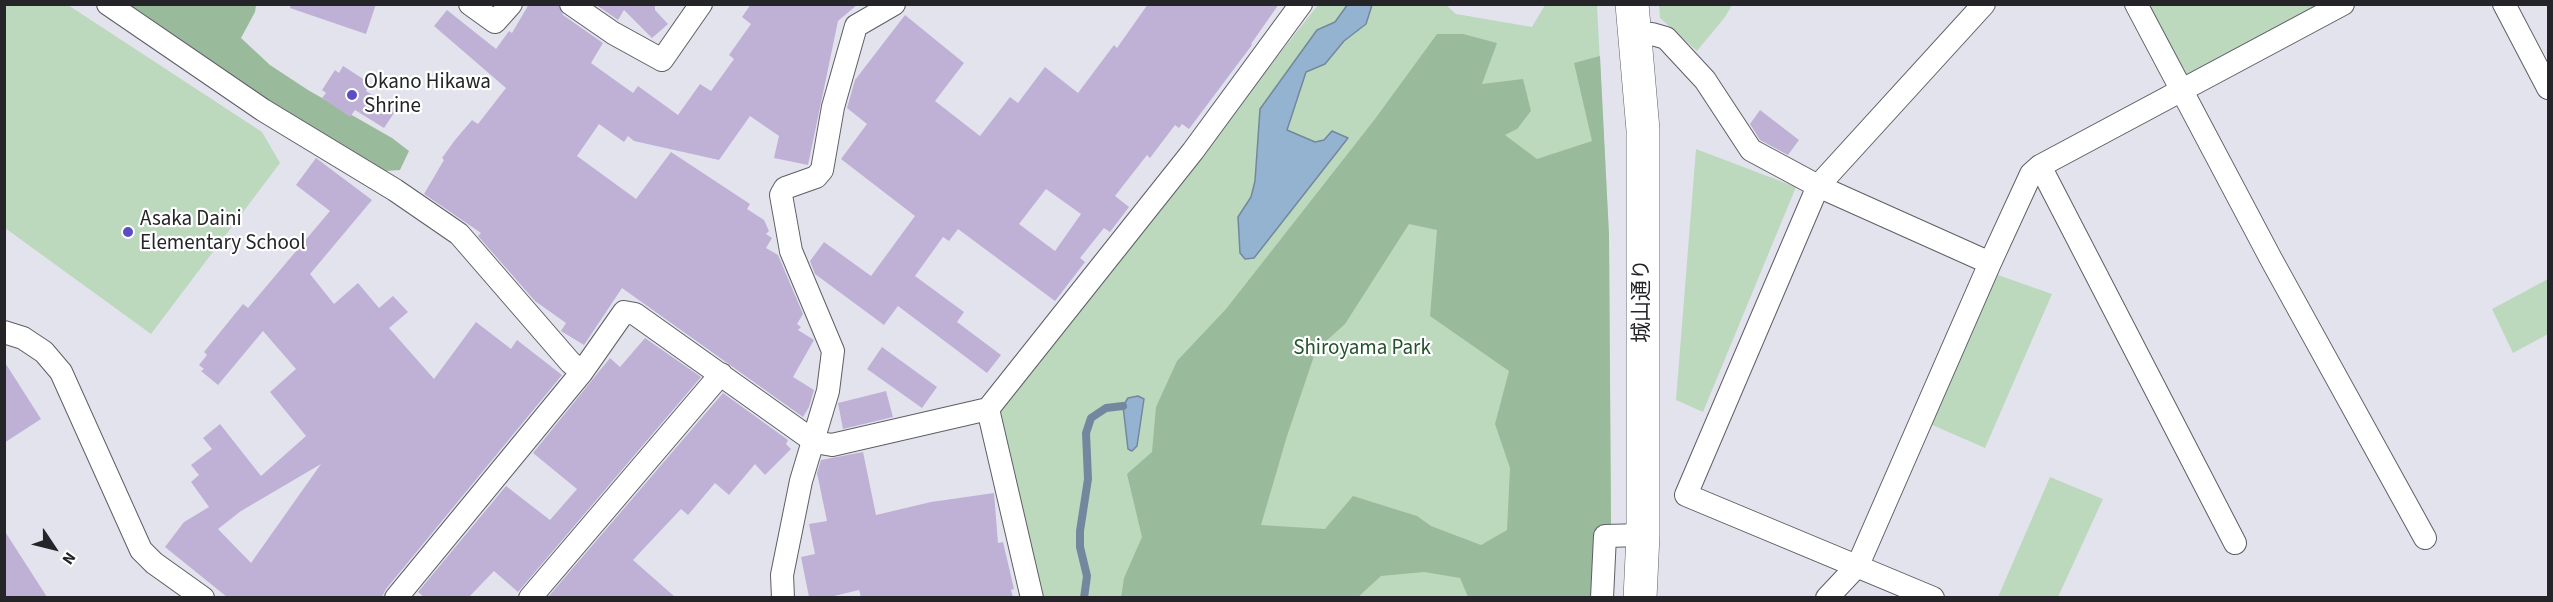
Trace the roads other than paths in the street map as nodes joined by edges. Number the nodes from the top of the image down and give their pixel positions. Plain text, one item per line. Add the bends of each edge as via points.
1 (108, 4) edge
2 (470, 4) edge
3 (511, 4) edge
4 (571, 4) edge
5 (701, 4) edge
6 (894, 4) edge
7 (1301, 4) edge
8 (1984, 4) edge
9 (2136, 4) edge
10 (2343, 4) edge
11 (2504, 4) edge
12 (1634, 20) edge
13 (2548, 88) edge
14 (2182, 91) junction
15 (2040, 166) junction
16 (1818, 186) junction
17 (1990, 263) junction
18 (4, 332) edge
19 (582, 372) junction
20 (721, 374) junction
21 (988, 409) junction
22 (815, 442) junction
23 (1643, 535) junction
24 (2425, 538) dead end
25 (2235, 543) dead end
26 (1858, 565) junction
27 (203, 597) edge
28 (396, 597) edge
29 (530, 597) edge
30 (783, 597) edge
31 (1032, 597) edge
32 (1602, 597) edge
33 (1640, 597) edge
34 (1827, 597) edge
35 (1933, 597) edge

1 - 19 street via 262,110 395,190 459,234
2 - 3 street via 495,22
4 - 5 street via 662,60
6 - 22 street via 856,26 833,106 822,170 816,177 784,188 781,195 791,251 833,351
7 - 21 street via 1193,151
8 - 16 street
9 - 14 street
10 - 14 street
11 - 13 street
12 - 16 street via 1666,38 1705,80 1750,150
12 - 23 street, 城山通り via 1643,130
14 - 15 street
14 - 24 street
15 - 17 street via 2031,174
15 - 25 street
16 - 17 street
16 - 26 street via 1686,495
17 - 26 street
18 - 27 street via 23,338 44,352 61,372 141,550
19 - 20 street via 624,312 635,314
19 - 28 street
20 - 22 street
20 - 29 street
21 - 22 street via 832,445
21 - 31 street
22 - 30 street via 799,492 782,575
23 - 32 street via 1605,536
23 - 33 street, 城山通り
26 - 34 street
26 - 35 street

